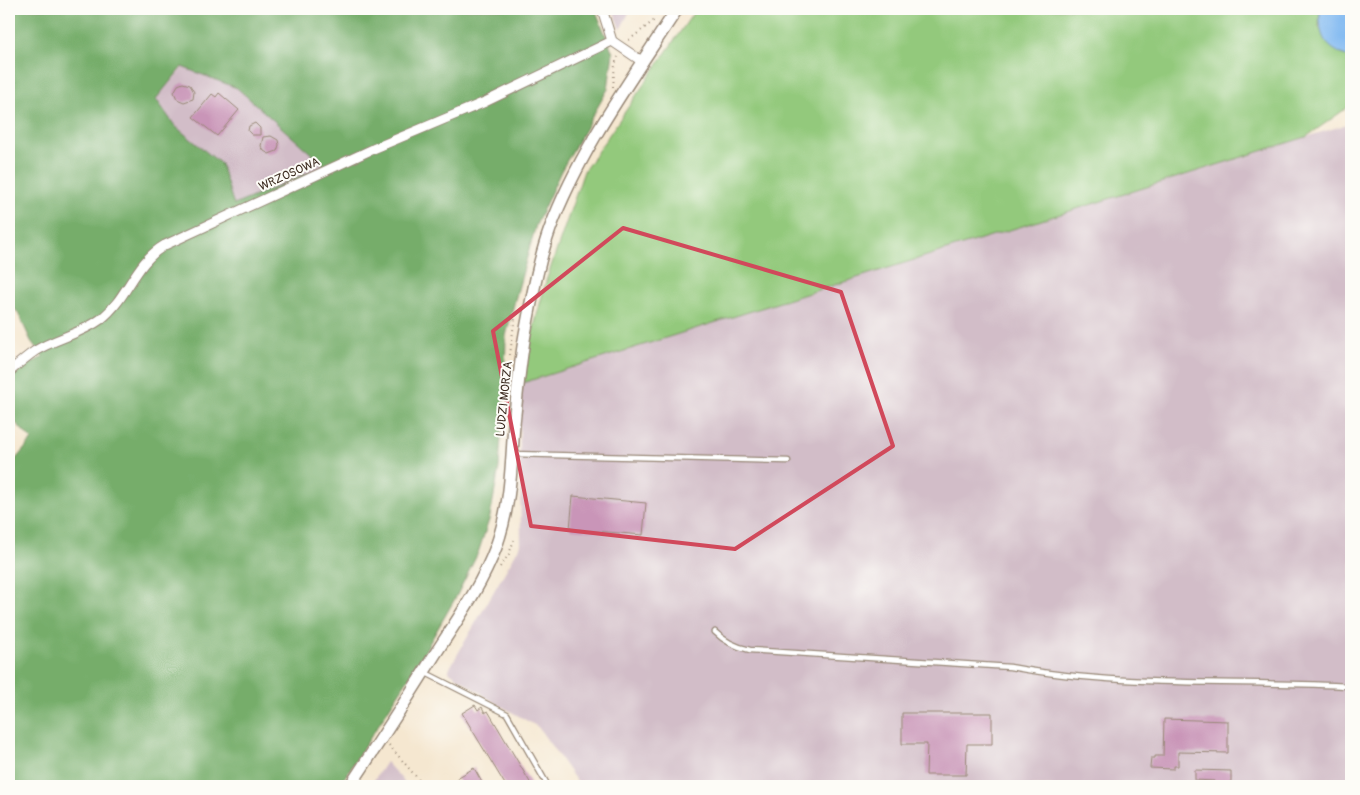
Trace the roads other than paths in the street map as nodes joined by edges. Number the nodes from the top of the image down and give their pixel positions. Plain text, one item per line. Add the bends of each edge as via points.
1 (602, 9) edge
2 (677, 9) edge
3 (612, 42) junction
4 (643, 62) junction
5 (9, 372) edge
6 (513, 454) junction
7 (788, 461) dead end
8 (715, 632) dead end
9 (424, 672) junction
10 (1351, 686) edge
11 (350, 786) edge
12 (548, 786) edge

1 - 3 street
2 - 4 street, LUDZI MORZA
3 - 4 street
3 - 5 street, WRZOSOWA via 165,245 144,261 117,303 100,319 35,351
4 - 6 street, LUDZI MORZA via 578,166 550,230 525,336
6 - 7 lane
6 - 9 street, LUDZI MORZA via 508,502 486,571
8 - 10 lane via 724,641 750,650 1010,667 1044,673 1173,683
9 - 11 street, LUDZI MORZA
9 - 12 lane via 507,714

